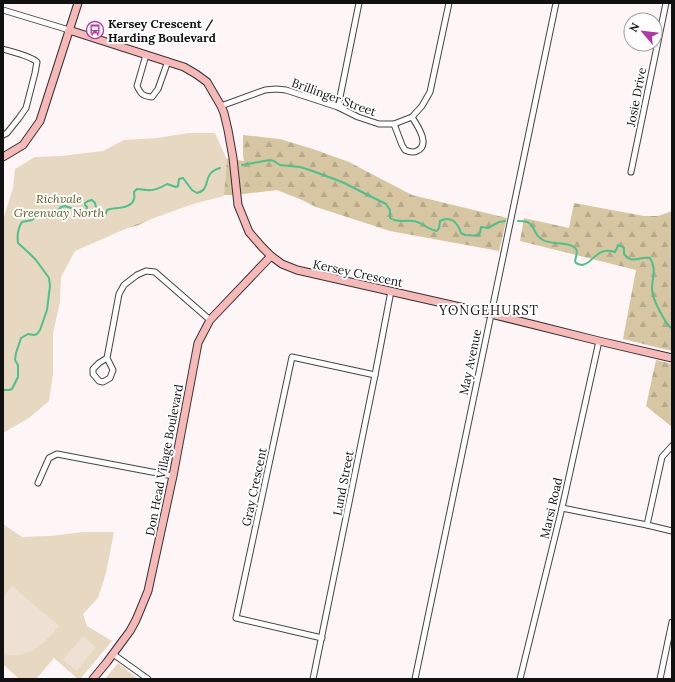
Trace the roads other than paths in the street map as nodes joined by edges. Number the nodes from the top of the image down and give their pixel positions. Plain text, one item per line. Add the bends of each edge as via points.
1 (78, 3) edge
2 (359, 3) edge
3 (449, 3) edge
4 (556, 3) edge
5 (666, 3) edge
6 (3, 10) edge
7 (69, 30) junction
8 (3, 49) edge
9 (146, 54) junction
10 (168, 61) junction
11 (221, 106) junction
12 (338, 108) junction
13 (412, 117) junction
14 (394, 124) junction
15 (3, 135) edge
16 (3, 157) edge
17 (631, 172) dead end
18 (271, 256) junction
19 (391, 291) junction
20 (491, 314) junction
21 (210, 320) junction
22 (599, 341) junction
23 (107, 358) junction
24 (672, 358) edge
25 (375, 375) junction
26 (672, 446) edge
27 (173, 476) junction
28 (38, 483) dead end
29 (562, 508) junction
30 (647, 525) junction
31 (672, 531) edge
32 (672, 622) edge
33 (322, 638) junction
34 (113, 654) junction
35 (93, 679) edge
36 (148, 679) edge
37 (313, 679) edge
38 (415, 679) edge
39 (520, 679) edge
40 (660, 679) edge

1 - 7 street
2 - 12 street
3 - 13 street, Brillinger Street via 430,92
4 - 20 street, May Avenue
5 - 17 street, Josie Drive
6 - 7 street
7 - 9 street, Kersey Crescent
7 - 16 street via 40,121 23,145
8 - 15 street via 37,62 26,108
9 - 10 street, Kersey Crescent
9 - 10 street via 137,86 141,94 146,96 152,97 158,89
10 - 11 street, Kersey Crescent via 184,67 207,82
11 - 12 street, Brillinger Street via 265,90 276,89
11 - 18 street, Kersey Crescent via 233,158 238,205 249,232
12 - 14 street, Brillinger Street via 379,124
13 - 14 street, Brillinger Street
13 - 14 street via 424,141 418,151 405,150
18 - 19 street, Kersey Crescent via 297,270
18 - 21 street, Don Head Village Boulevard
19 - 20 street, Kersey Crescent
19 - 25 street, Lund Street
20 - 22 street, Kersey Crescent
20 - 38 street, May Avenue
21 - 23 street via 155,272 146,271 124,285 119,294
21 - 27 street, Don Head Village Boulevard via 198,343
22 - 24 street, Kersey Crescent
22 - 29 street, Marsi Road
23 - 23 street via 93,369 93,374 99,381 103,382 110,378 113,370
25 - 33 street, Lund Street
25 - 33 street, Gray Crescent via 292,357 236,618
26 - 30 street via 662,457
27 - 28 street via 57,454 49,458
27 - 34 street, Don Head Village Boulevard via 148,591 130,631
29 - 30 street
29 - 39 street, Marsi Road
30 - 31 street
32 - 40 street
33 - 37 street, Lund Street
34 - 35 street, Don Head Village Boulevard
34 - 36 street

